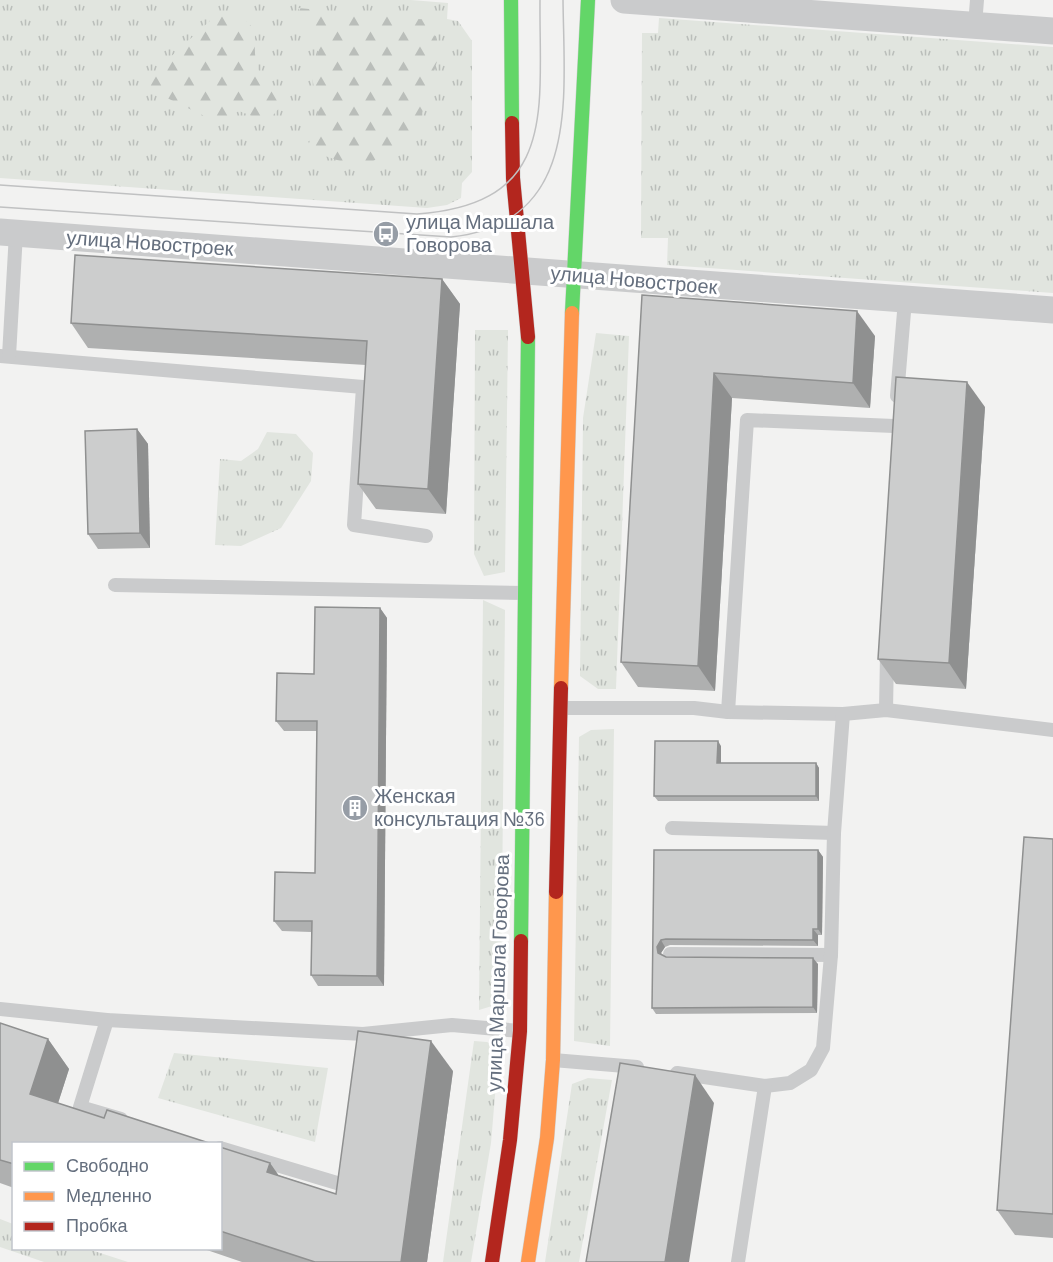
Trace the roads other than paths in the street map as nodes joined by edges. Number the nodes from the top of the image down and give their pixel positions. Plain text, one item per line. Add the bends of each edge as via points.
1 (511, 0) edge
2 (588, 0) edge
3 (624, 0) edge
4 (976, 13) edge
5 (1053, 31) edge
6 (8, 233) edge
7 (522, 270) junction
8 (574, 275) junction
9 (905, 300) junction
10 (1053, 310) edge
11 (5, 356) edge
12 (894, 426) junction
13 (894, 445) edge
14 (426, 536) dead end
15 (115, 585) dead end
16 (525, 592) junction
17 (888, 641) edge
18 (560, 708) junction
19 (886, 710) junction
20 (728, 712) junction
21 (843, 714) junction
22 (1053, 730) edge
23 (672, 828) dead end
24 (834, 833) junction
25 (670, 954) dead end
26 (831, 955) junction
27 (0, 1009) edge
28 (107, 1020) junction
29 (520, 1031) junction
30 (553, 1060) junction
31 (765, 1086) junction
32 (136, 1123) edge
33 (222, 1149) edge
34 (349, 1163) edge
35 (492, 1262) edge
36 (528, 1262) edge
37 (738, 1262) edge

1 - 7 main road, улица Маршала Говорова via 513,178
2 - 8 main road
3 - 4 street
4 - 5 street
6 - 7 street, улица Новостроек
6 - 11 lane
7 - 8 street, улица Новостроек
7 - 16 main road, улица Маршала Говорова via 528,318
8 - 9 street, улица Новостроек
8 - 18 main road
9 - 10 street, улица Новостроек
9 - 12 lane
11 - 14 lane via 363,387 354,525
12 - 13 lane
12 - 20 lane via 747,420
15 - 16 lane
16 - 29 main road, улица Маршала Говорова
17 - 19 lane
18 - 20 lane via 694,708
18 - 30 main road
19 - 21 lane
19 - 22 lane
20 - 21 lane
21 - 24 lane
23 - 24 lane
24 - 26 lane
25 - 26 lane
26 - 31 lane via 823,1048 811,1070 790,1083
27 - 28 lane
28 - 29 lane via 363,1040 452,1025
28 - 32 lane via 80,1107
29 - 35 main road, улица Маршала Говорова via 510,1140
30 - 31 lane
30 - 36 main road
31 - 37 lane
33 - 34 lane via 347,1186

